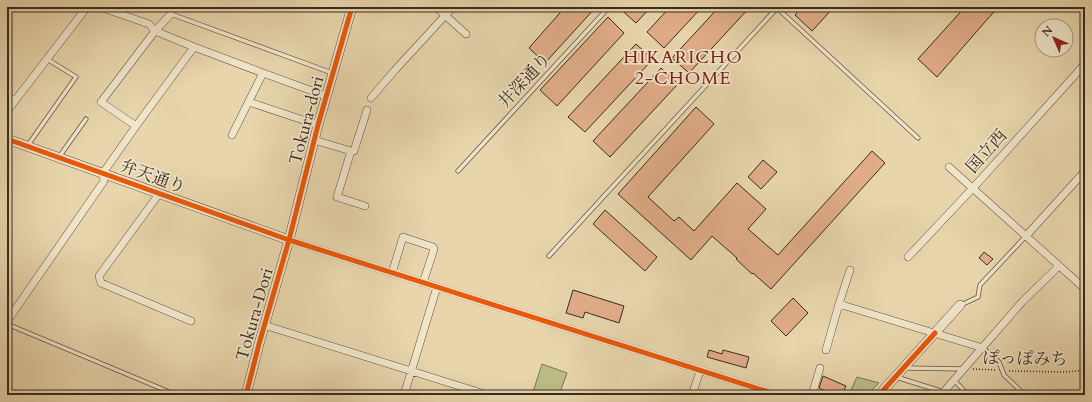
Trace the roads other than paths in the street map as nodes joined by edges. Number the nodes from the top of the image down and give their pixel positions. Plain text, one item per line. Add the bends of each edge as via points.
1 (87, 7) edge
2 (100, 7) edge
3 (352, 7) edge
4 (436, 7) edge
5 (453, 7) edge
6 (610, 7) edge
7 (776, 7) edge
8 (171, 14) joint
9 (445, 15) junction
10 (155, 31) junction
11 (466, 34) dead end
12 (194, 47) junction
13 (47, 59) junction
14 (1085, 64) edge
15 (263, 73) junction
16 (332, 73) junction
17 (326, 96) junction
18 (7, 97) edge
19 (371, 98) dead end
20 (15, 101) junction
21 (249, 102) junction
22 (367, 110) dead end
23 (7, 111) edge
24 (86, 119) dead end
25 (318, 125) junction
26 (136, 126) junction
27 (232, 135) dead end
28 (7, 138) edge
29 (918, 138) dead end
30 (314, 140) junction
31 (27, 146) junction
32 (351, 151) junction
33 (58, 157) junction
34 (949, 167) dead end
35 (458, 171) dead end
36 (1085, 171) edge
37 (104, 173) junction
38 (973, 188) junction
39 (159, 194) junction
40 (365, 206) dead end
41 (1026, 236) junction
42 (289, 240) junction
43 (549, 256) dead end
44 (908, 257) dead end
45 (1059, 266) junction
46 (850, 270) dead end
47 (392, 273) junction
48 (423, 283) junction
49 (1083, 284) edge
50 (437, 287) junction
51 (838, 304) junction
52 (960, 305) joint
53 (8, 321) edge
54 (191, 321) dead end
55 (264, 325) junction
56 (935, 333) junction
57 (983, 348) junction
58 (826, 350) dead end
59 (820, 368) dead end
60 (903, 368) junction
61 (965, 368) junction
62 (411, 371) junction
63 (700, 371) junction
64 (895, 377) junction
65 (954, 380) junction
66 (166, 391) dead end
67 (477, 393) edge
68 (942, 393) edge
69 (246, 395) edge
70 (404, 395) edge
71 (488, 395) edge
72 (692, 395) edge
73 (778, 395) edge
74 (812, 395) edge
75 (879, 395) edge
76 (968, 395) edge
77 (1025, 395) edge

1 - 13 street
2 - 10 street via 149,24
3 - 16 street, Tokura-dori
4 - 9 street
5 - 9 street
6 - 35 lane, 井深通り
7 - 29 lane
7 - 43 lane
8 - 10 street
8 - 16 lane
9 - 11 street
9 - 19 street
10 - 12 street
10 - 26 street via 101,102
12 - 15 street
12 - 26 street
13 - 20 street
13 - 31 lane via 76,77
14 - 38 street, 国立西
15 - 17 street
15 - 21 street
16 - 17 street, Tokura-dori
17 - 25 street, Tokura-dori
18 - 20 street
20 - 23 street
21 - 25 street
21 - 27 street
22 - 32 street via 354,151
24 - 33 lane
25 - 30 street, Tokura-dori
26 - 37 street
28 - 31 street, 弁天通り
30 - 32 street
30 - 42 street, Tokura-dori
31 - 33 street, 弁天通り
32 - 40 street via 337,197
33 - 37 street, 弁天通り
34 - 38 street
36 - 41 street
37 - 39 street, 弁天通り
37 - 53 street via 104,181
38 - 41 street
38 - 44 street, 国立西
39 - 42 street, 弁天通り
39 - 54 street via 99,276 101,283
41 - 45 street
41 - 52 lane via 980,286 978,297
42 - 47 street
42 - 55 street, Tokura-Dori
45 - 49 street
45 - 57 street via 1022,302
46 - 51 street
47 - 48 street
47 - 48 street via 403,237 434,249
48 - 50 street
50 - 62 street
50 - 63 street
51 - 56 street
51 - 58 street
52 - 56 street
53 - 66 lane
55 - 62 street
55 - 69 street, Tokura-Dori
56 - 57 street
56 - 60 street
57 - 61 street
57 - 77 lane via 999,362 1004,375
59 - 74 street
60 - 61 lane
60 - 64 street
61 - 65 street
62 - 67 street
62 - 70 street
63 - 72 street
63 - 73 street
64 - 68 lane
64 - 75 street
65 - 68 street
65 - 76 lane
67 - 71 street

